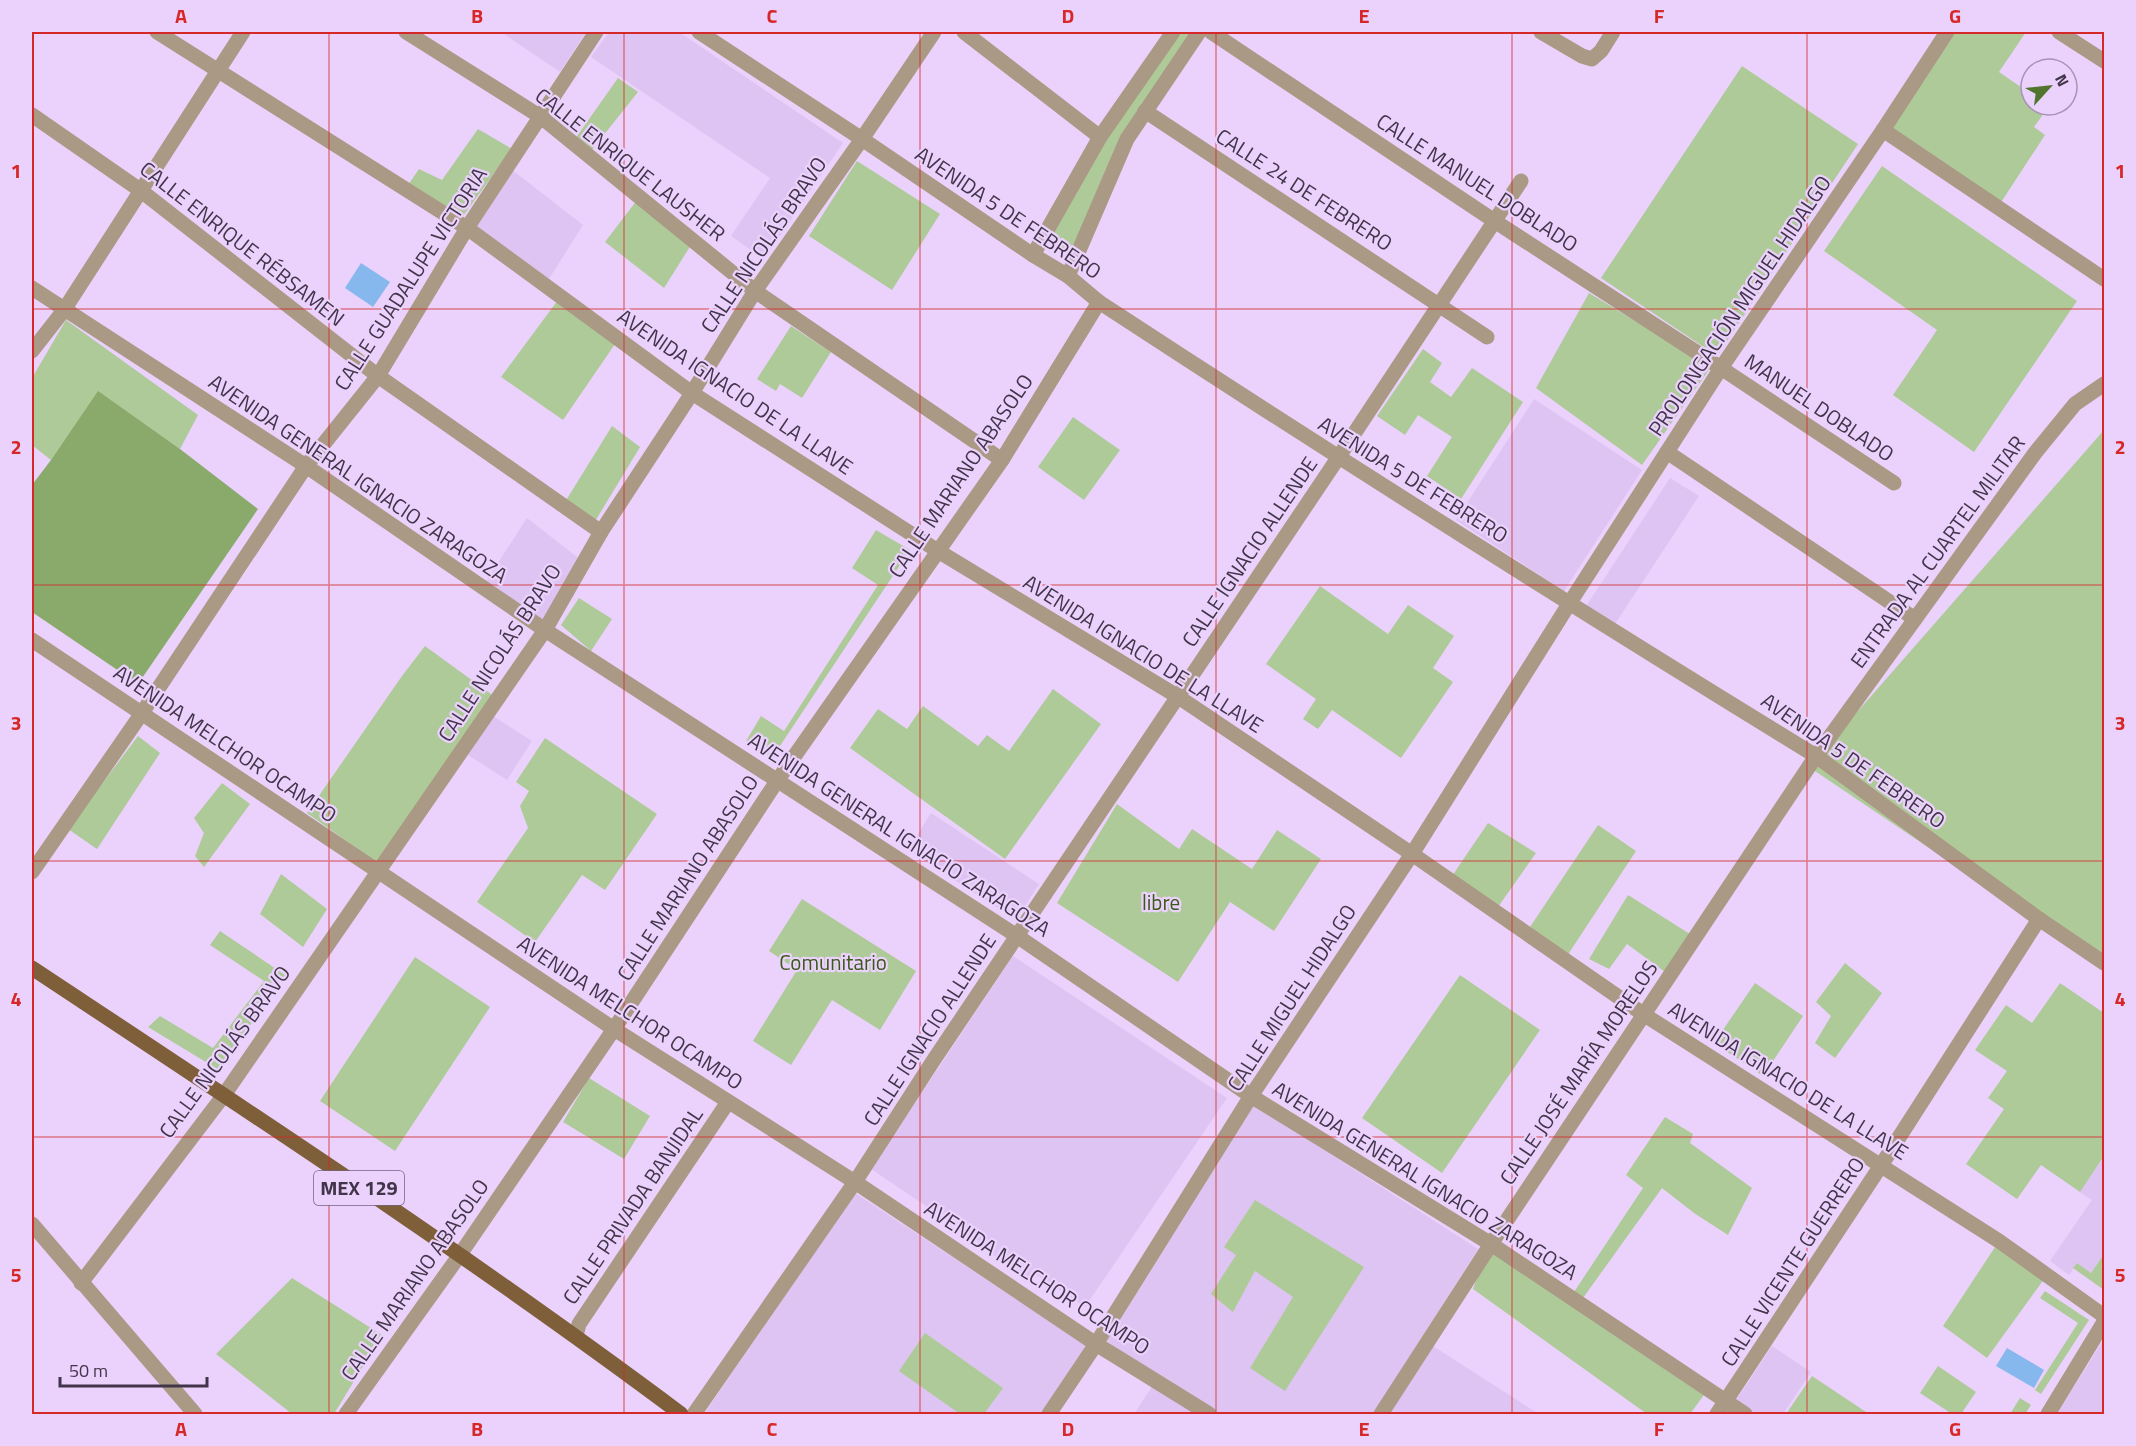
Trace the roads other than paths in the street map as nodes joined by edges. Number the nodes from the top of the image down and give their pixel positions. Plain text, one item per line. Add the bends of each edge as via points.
1 (157, 32) edge
2 (243, 32) edge
3 (406, 32) edge
4 (596, 32) edge
5 (699, 32) edge
6 (934, 32) edge
7 (964, 32) edge
8 (1173, 32) edge
9 (1199, 32) edge
10 (1211, 32) edge
11 (1542, 32) edge
12 (1613, 32) edge
13 (1947, 32) edge
14 (2059, 32) edge
15 (2104, 61) edge
16 (218, 69) junction
17 (1145, 111) junction
18 (32, 115) edge
19 (541, 117) junction
20 (1883, 130) junction
21 (1100, 137) junction
22 (862, 139) junction
23 (1521, 181) dead end
24 (140, 190) junction
25 (1496, 222) junction
26 (467, 228) junction
27 (1033, 255) junction
28 (1068, 276) junction
29 (2104, 279) edge
30 (32, 288) edge
31 (755, 291) junction
32 (1099, 302) junction
33 (1440, 305) junction
34 (64, 310) junction
35 (1487, 337) dead end
36 (32, 351) edge
37 (1721, 368) junction
38 (378, 376) junction
39 (2104, 384) edge
40 (692, 393) junction
41 (1667, 452) junction
42 (1338, 458) junction
43 (1002, 460) junction
44 (306, 466) junction
45 (1894, 483) dead end
46 (601, 532) junction
47 (938, 551) junction
48 (1569, 604) junction
49 (1915, 619) junction
50 (545, 630) junction
51 (32, 640) edge
52 (1177, 696) junction
53 (142, 713) junction
54 (1816, 756) junction
55 (777, 781) junction
56 (1412, 854) junction
57 (32, 872) edge
58 (378, 872) junction
59 (2039, 920) junction
60 (1017, 936) junction
61 (2104, 963) edge
62 (32, 968) edge
63 (1643, 1014) junction
64 (614, 1029) junction
65 (224, 1095) junction
66 (1251, 1096) junction
67 (728, 1102) junction
68 (1882, 1164) junction
69 (855, 1182) junction
70 (32, 1224) edge
71 (1491, 1244) junction
72 (459, 1256) junction
73 (81, 1283) junction
74 (2104, 1316) edge
75 (2104, 1322) edge
76 (576, 1336) junction
77 (1096, 1344) junction
78 (1722, 1408) edge
79 (195, 1414) edge
80 (346, 1414) edge
81 (681, 1414) edge
82 (694, 1414) edge
83 (1049, 1414) edge
84 (1209, 1414) edge
85 (1381, 1414) edge
86 (1745, 1414) edge
87 (2048, 1414) edge

1 - 16 street, AVENIDA IGNACIO DE LA LLAVE
2 - 16 street
3 - 19 street, CALLE ENRIQUE LAUSHER
4 - 19 street, CALLE GUADALUPE VICTORIA
5 - 22 street, AVENIDA 5 DE FEBRERO
6 - 22 street, CALLE NICOLÁS BRAVO
7 - 21 street
8 - 21 street
9 - 17 street
10 - 25 street, CALLE MANUEL DOBLADO
11 - 12 street via 1592,59
13 - 20 street, PROLONGACIÓN MIGUEL HIDALGO
14 - 15 street
16 - 24 street
16 - 26 street, AVENIDA IGNACIO DE LA LLAVE
17 - 28 street via 1127,139
17 - 33 street, CALLE 24 DE FEBRERO
18 - 24 street, CALLE ENRIQUE RÉBSAMEN
19 - 26 street, CALLE GUADALUPE VICTORIA
19 - 31 street, CALLE ENRIQUE LAUSHER
20 - 29 street
20 - 37 street, PROLONGACIÓN MIGUEL HIDALGO
21 - 27 street
22 - 27 street, AVENIDA 5 DE FEBRERO
22 - 31 street, CALLE NICOLÁS BRAVO
23 - 25 street, CALLE IGNACIO ALLENDE
24 - 34 street
24 - 38 street, CALLE ENRIQUE RÉBSAMEN
25 - 33 street, CALLE IGNACIO ALLENDE
25 - 37 street, CALLE MANUEL DOBLADO
26 - 38 street, CALLE GUADALUPE VICTORIA
26 - 40 street, AVENIDA IGNACIO DE LA LLAVE
27 - 28 street, AVENIDA 5 DE FEBRERO
28 - 32 street, AVENIDA 5 DE FEBRERO
30 - 34 street, AVENIDA GENERAL IGNACIO ZARAGOZA
31 - 40 street, CALLE NICOLÁS BRAVO
31 - 43 street, CALLE ENRIQUE LAUSHER
32 - 42 street, AVENIDA 5 DE FEBRERO
32 - 43 street, CALLE MARIANO ABASOLO
33 - 35 street, CALLE 24 DE FEBRERO
33 - 42 street, CALLE IGNACIO ALLENDE
34 - 36 street
34 - 44 street, AVENIDA GENERAL IGNACIO ZARAGOZA
37 - 41 street, PROLONGACIÓN MIGUEL HIDALGO
37 - 45 street, MANUEL DOBLADO
38 - 44 street, CALLE GUADALUPE VICTORIA
38 - 46 street, CALLE ENRIQUE RÉBSAMEN
39 - 49 street, ENTRADA AL CUARTEL MILITAR via 2075,404 2035,453
40 - 46 street, CALLE NICOLÁS BRAVO
40 - 47 street, AVENIDA IGNACIO DE LA LLAVE
41 - 48 street, PROLONGACIÓN MIGUEL HIDALGO
41 - 49 street
42 - 48 street, AVENIDA 5 DE FEBRERO
42 - 52 street, CALLE IGNACIO ALLENDE
43 - 47 street, CALLE MARIANO ABASOLO
44 - 50 street, AVENIDA GENERAL IGNACIO ZARAGOZA
44 - 53 street, CALLE GUADALUPE VICTORIA
46 - 50 street, CALLE NICOLÁS BRAVO
47 - 52 street, AVENIDA IGNACIO DE LA LLAVE
47 - 55 street, CALLE MARIANO ABASOLO
48 - 54 street, AVENIDA 5 DE FEBRERO
48 - 56 street, CALLE MIGUEL HIDALGO
49 - 54 street, ENTRADA AL CUARTEL MILITAR
50 - 55 street, AVENIDA GENERAL IGNACIO ZARAGOZA
50 - 58 street, CALLE NICOLÁS BRAVO
51 - 53 street, AVENIDA MELCHOR OCAMPO
52 - 56 street, AVENIDA IGNACIO DE LA LLAVE
52 - 60 street, CALLE IGNACIO ALLENDE
53 - 57 street, CALLE GUADALUPE VICTORIA
53 - 58 street, AVENIDA MELCHOR OCAMPO
54 - 59 street, AVENIDA 5 DE FEBRERO
54 - 63 street, CALLE JOSÉ MARÍA MORELOS
55 - 60 street, AVENIDA GENERAL IGNACIO ZARAGOZA
55 - 64 street, CALLE MARIANO ABASOLO
56 - 63 street, AVENIDA IGNACIO DE LA LLAVE
56 - 66 street, CALLE MIGUEL HIDALGO
58 - 64 street, AVENIDA MELCHOR OCAMPO
58 - 65 street, CALLE NICOLÁS BRAVO
59 - 61 street, AVENIDA 5 DE FEBRERO
59 - 68 street, CALLE VICENTE GUERRERO
60 - 66 street, AVENIDA GENERAL IGNACIO ZARAGOZA
60 - 69 street, CALLE IGNACIO ALLENDE
62 - 65 main road, MEX 129
63 - 68 street, AVENIDA IGNACIO DE LA LLAVE
63 - 71 street, CALLE JOSÉ MARÍA MORELOS
64 - 67 street, AVENIDA MELCHOR OCAMPO
64 - 72 street, CALLE MARIANO ABASOLO
65 - 72 main road, MEX 129
65 - 73 street, CALLE NICOLÁS BRAVO
66 - 71 street, AVENIDA GENERAL IGNACIO ZARAGOZA
66 - 77 street, CALLE MIGUEL HIDALGO
67 - 69 street, AVENIDA MELCHOR OCAMPO
67 - 76 street, CALLE PRIVADA BANJIDAL via 579,1324
68 - 74 street, AVENIDA IGNACIO DE LA LLAVE via 1999,1240
68 - 78 street, CALLE VICENTE GUERRERO
69 - 77 street, AVENIDA MELCHOR OCAMPO
69 - 82 street, CALLE IGNACIO ALLENDE
70 - 73 street
71 - 78 street, AVENIDA GENERAL IGNACIO ZARAGOZA
71 - 85 street, CALLE JOSÉ MARÍA MORELOS
72 - 76 main road, MEX 129
72 - 80 street, CALLE MARIANO ABASOLO
73 - 79 street
75 - 87 street
76 - 81 main road, MEX 129
77 - 83 street, CALLE MIGUEL HIDALGO
77 - 84 street, AVENIDA MELCHOR OCAMPO
78 - 86 street, AVENIDA GENERAL IGNACIO ZARAGOZA

